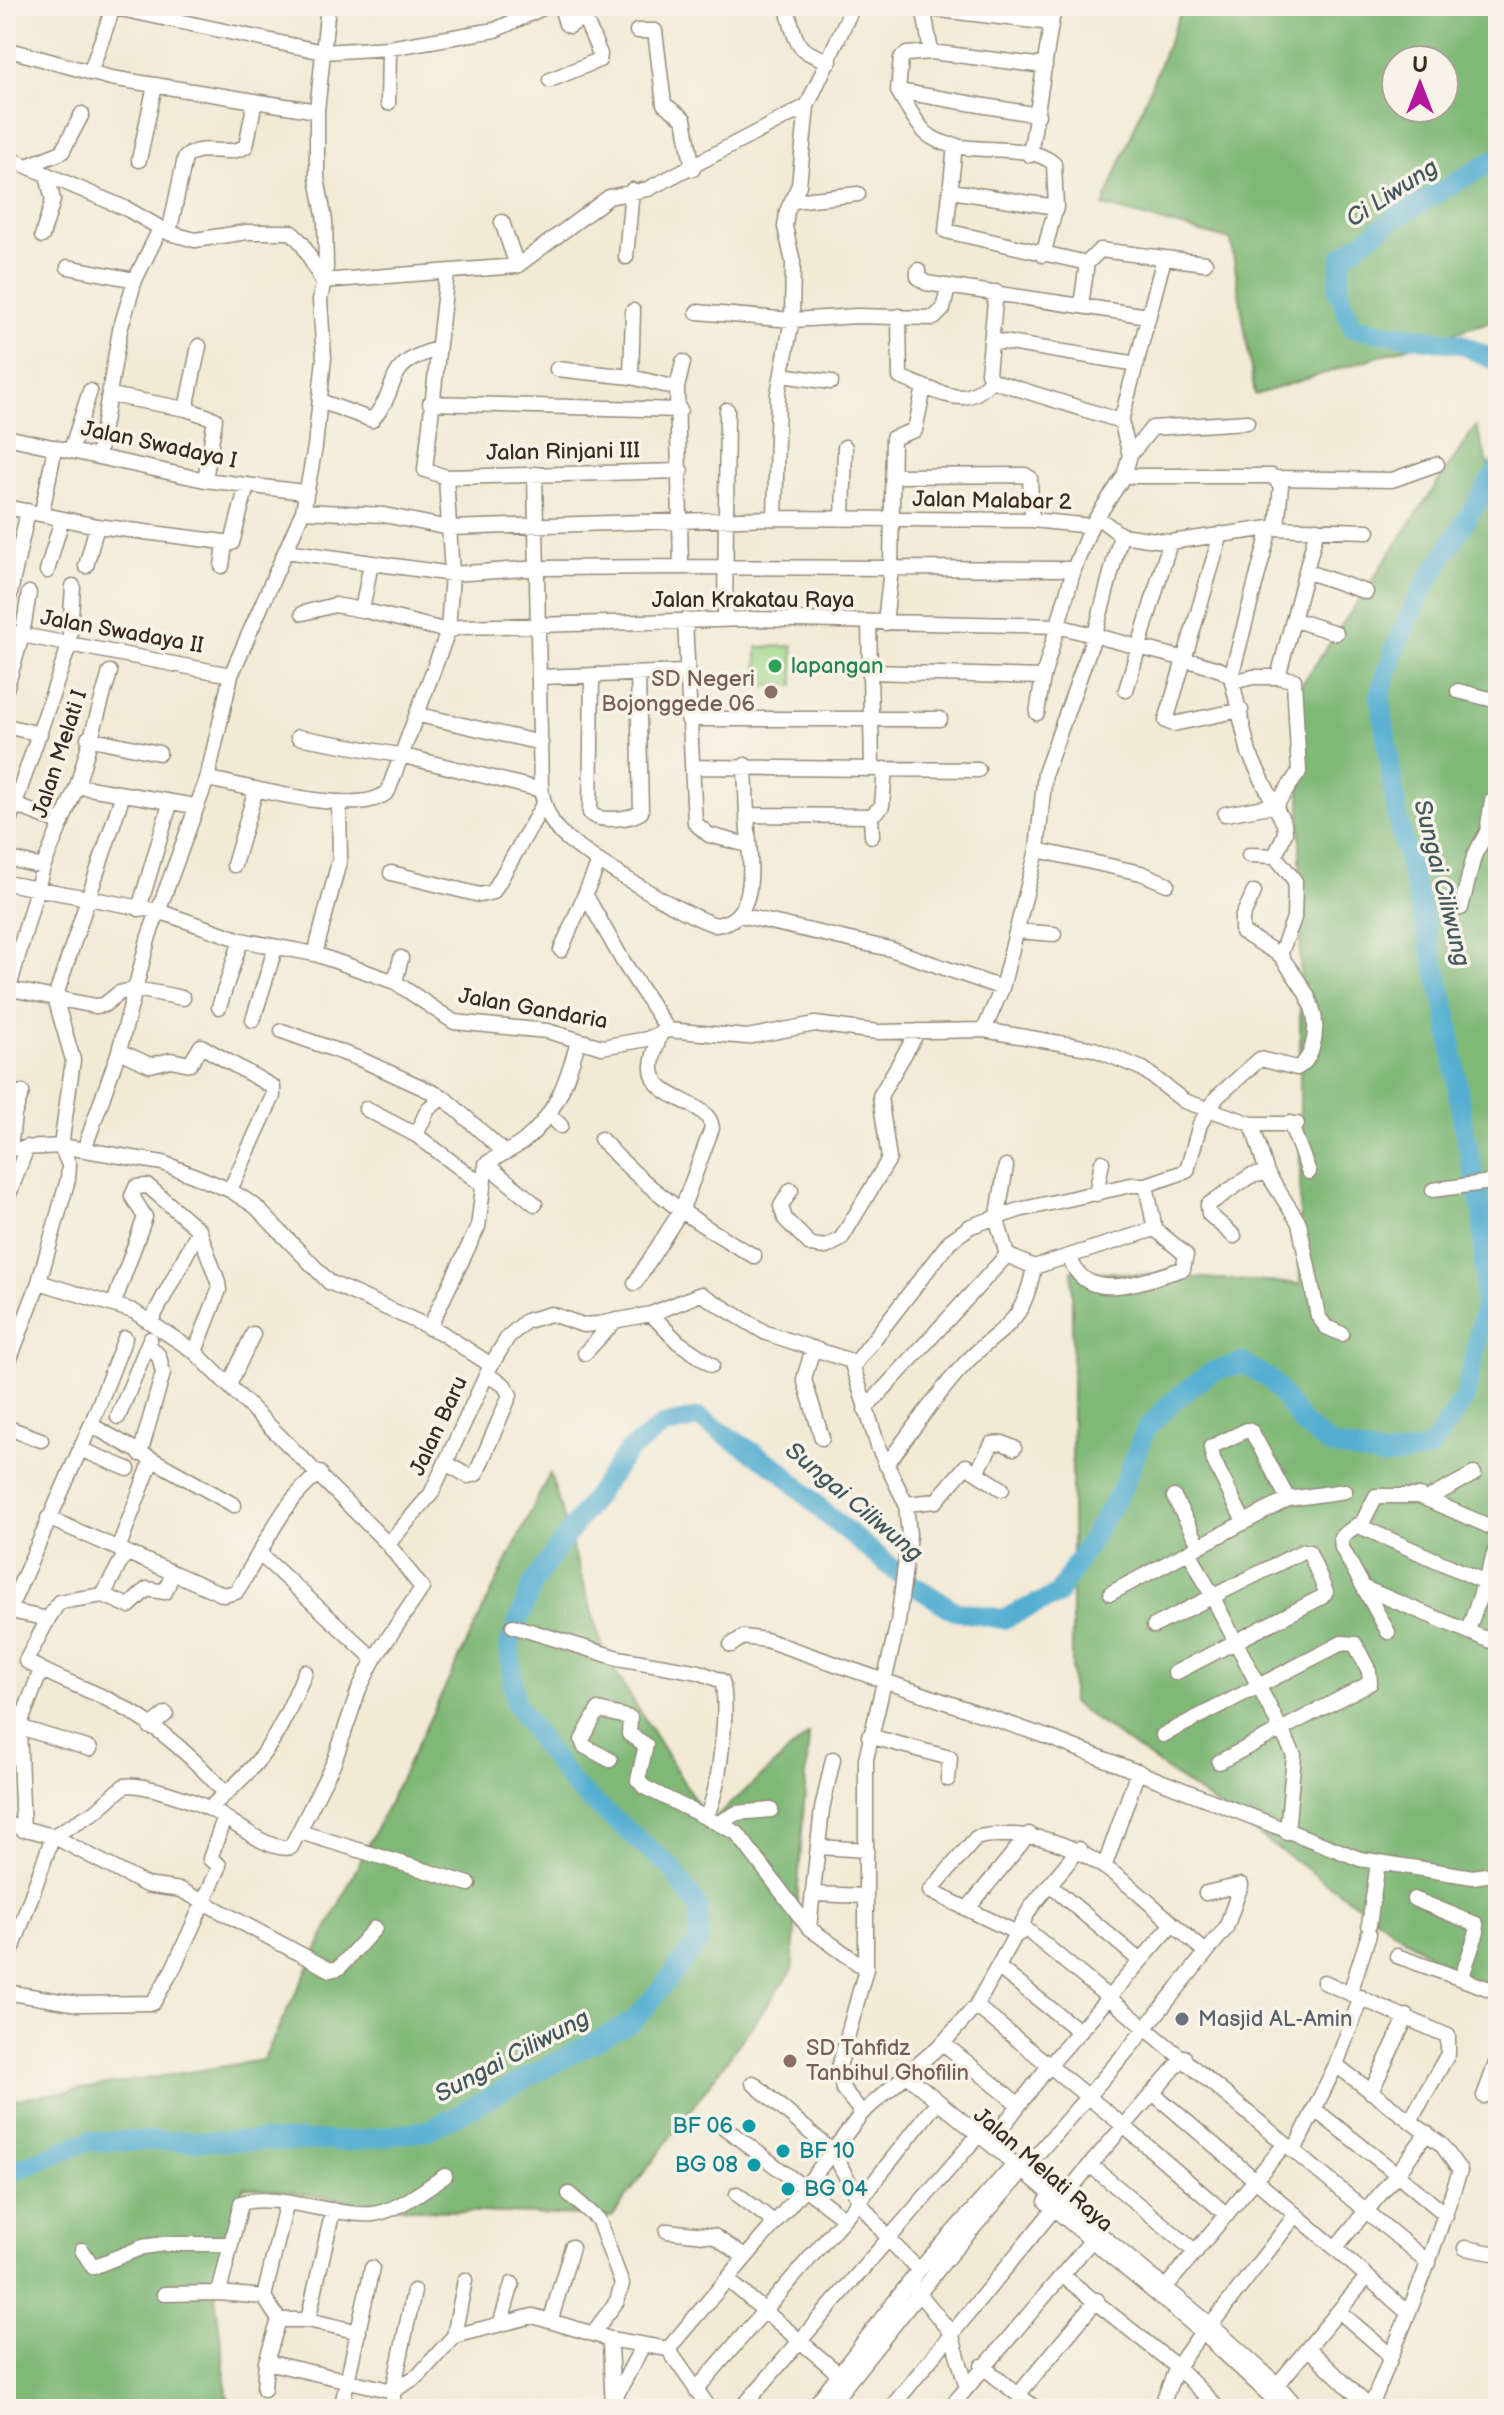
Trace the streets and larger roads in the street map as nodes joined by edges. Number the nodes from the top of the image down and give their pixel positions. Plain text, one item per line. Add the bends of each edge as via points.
1 (328, 6) edge
2 (547, 6) edge
3 (561, 6) edge
4 (600, 6) edge
5 (853, 6) edge
6 (1054, 6) edge
7 (110, 7) edge
8 (923, 7) edge
9 (789, 16) dead end
10 (585, 19) junction
11 (1051, 23) junction
12 (637, 31) dead end
13 (389, 48) junction
14 (6, 49) edge
15 (323, 52) junction
16 (931, 52) junction
17 (830, 61) junction
18 (1045, 66) junction
19 (90, 73) junction
20 (550, 80) dead end
21 (155, 85) junction
22 (898, 91) junction
23 (255, 101) junction
24 (388, 103) dead end
25 (807, 106) junction
26 (317, 111) junction
27 (82, 114) dead end
28 (1038, 115) junction
29 (955, 145) junction
30 (1030, 155) junction
31 (6, 157) edge
32 (139, 160) dead end
33 (27, 166) junction
34 (693, 169) junction
35 (47, 175) junction
36 (632, 190) junction
37 (951, 191) junction
38 (858, 194) dead end
39 (794, 201) junction
40 (1056, 207) junction
41 (502, 222) dead end
42 (164, 231) junction
43 (42, 236) dead end
44 (1043, 255) junction
45 (626, 257) dead end
46 (1164, 258) junction
47 (1087, 263) junction
48 (1205, 263) dead end
49 (517, 266) junction
50 (68, 267) dead end
51 (918, 270) dead end
52 (447, 272) junction
53 (135, 280) junction
54 (322, 281) junction
55 (948, 288) junction
56 (996, 292) junction
57 (1081, 306) junction
58 (633, 311) dead end
59 (697, 312) dead end
60 (899, 316) junction
61 (1148, 316) junction
62 (792, 320) junction
63 (991, 340) junction
64 (199, 346) dead end
65 (437, 349) junction
66 (683, 362) dead end
67 (1137, 364) junction
68 (557, 369) dead end
69 (782, 375) junction
70 (631, 377) junction
71 (991, 380) junction
72 (831, 382) dead end
73 (924, 387) junction
74 (677, 388) junction
75 (90, 391) dead end
76 (110, 395) junction
77 (320, 401) junction
78 (430, 403) junction
79 (186, 409) junction
80 (680, 410) junction
81 (727, 410) dead end
82 (1121, 421) junction
83 (1247, 422) dead end
84 (6, 437) edge
85 (55, 447) junction
86 (845, 447) dead end
87 (71, 450) junction
88 (1130, 455) junction
89 (98, 457) junction
90 (1437, 464) dead end
91 (681, 471) junction
92 (535, 474) junction
93 (894, 476) junction
94 (1124, 476) junction
95 (446, 477) junction
96 (1277, 478) junction
97 (205, 480) junction
98 (247, 485) junction
99 (304, 492) junction
100 (6, 507) edge
101 (303, 511) junction
102 (35, 512) junction
103 (775, 518) junction
104 (62, 519) junction
105 (843, 519) junction
106 (681, 520) junction
107 (1032, 520) junction
108 (891, 521) junction
109 (724, 522) junction
110 (1094, 522) junction
111 (97, 526) junction
112 (535, 526) junction
113 (449, 528) junction
114 (1274, 528) junction
115 (1317, 529) junction
116 (1368, 531) dead end
117 (1221, 534) junction
118 (1121, 535) junction
119 (1170, 542) junction
120 (225, 544) junction
121 (286, 551) junction
122 (371, 563) junction
123 (86, 566) dead end
124 (222, 566) dead end
125 (681, 567) junction
126 (723, 567) junction
127 (539, 568) junction
128 (891, 569) junction
129 (1074, 569) junction
130 (47, 571) dead end
131 (1308, 572) junction
132 (452, 574) junction
133 (73, 586) dead end
134 (1366, 592) dead end
135 (29, 593) dead end
136 (362, 610) junction
137 (6, 611) edge
138 (303, 613) dead end
139 (725, 619) junction
140 (685, 620) junction
141 (1295, 620) junction
142 (869, 622) junction
143 (885, 623) junction
144 (1058, 626) junction
145 (535, 627) junction
146 (448, 631) junction
147 (6, 632) edge
148 (1336, 633) dead end
149 (1095, 634) junction
150 (22, 636) junction
151 (69, 646) junction
152 (1139, 646) junction
153 (1185, 659) junction
154 (110, 672) dead end
155 (686, 672) junction
156 (870, 672) junction
157 (638, 674) junction
158 (231, 675) junction
159 (592, 676) junction
160 (539, 677) junction
161 (1043, 677) junction
162 (1278, 677) junction
163 (1232, 680) junction
164 (6, 689) edge
165 (1126, 690) dead end
166 (1458, 691) dead end
167 (1498, 701) edge
168 (1241, 710) junction
169 (1037, 713) dead end
170 (419, 715) junction
171 (688, 719) junction
172 (940, 719) dead end
173 (870, 721) junction
174 (6, 726) edge
175 (40, 734) junction
176 (298, 737) dead end
177 (88, 738) junction
178 (541, 743) junction
179 (159, 753) dead end
180 (404, 756) junction
181 (745, 765) junction
182 (692, 767) junction
183 (878, 768) junction
184 (978, 770) dead end
185 (207, 779) junction
186 (77, 786) junction
187 (256, 789) junction
188 (123, 794) junction
189 (543, 797) junction
190 (1492, 800) dead end
191 (339, 802) junction
192 (170, 804) junction
193 (15, 805) junction
194 (1276, 805) junction
195 (195, 806) junction
196 (1225, 814) dead end
197 (747, 815) junction
198 (871, 816) junction
199 (62, 823) junction
200 (6, 830) edge
201 (1492, 834) edge
202 (872, 836) dead end
203 (748, 845) junction
204 (1037, 850) junction
205 (1249, 855) dead end
206 (1275, 856) junction
207 (6, 858) edge
208 (599, 862) junction
209 (234, 865) dead end
210 (43, 867) junction
211 (391, 873) dead end
212 (6, 883) edge
213 (1167, 884) dead end
214 (38, 889) junction
215 (1254, 892) dead end
216 (585, 894) junction
217 (87, 899) junction
218 (1461, 908) dead end
219 (139, 909) junction
220 (158, 911) junction
221 (740, 915) junction
222 (1017, 931) junction
223 (1054, 934) dead end
224 (241, 940) junction
225 (275, 949) junction
226 (561, 950) dead end
227 (315, 954) junction
228 (1280, 955) junction
229 (401, 958) dead end
230 (395, 982) junction
231 (7, 988) edge
232 (1002, 988) junction
233 (136, 989) junction
234 (55, 998) junction
235 (183, 998) dead end
236 (219, 1007) dead end
237 (253, 1020) dead end
238 (984, 1030) junction
239 (282, 1031) dead end
240 (664, 1031) junction
241 (918, 1031) junction
242 (578, 1042) junction
243 (119, 1051) junction
244 (22, 1092) dead end
245 (443, 1097) junction
246 (366, 1109) dead end
247 (1209, 1110) junction
248 (549, 1114) junction
249 (1252, 1124) junction
250 (561, 1126) dead end
251 (416, 1135) junction
252 (601, 1139) dead end
253 (61, 1146) junction
254 (27, 1147) junction
255 (8, 1149) edge
256 (84, 1150) junction
257 (503, 1151) junction
258 (1102, 1162) dead end
259 (486, 1164) junction
260 (1006, 1166) dead end
261 (1309, 1172) dead end
262 (1267, 1173) junction
263 (1497, 1182) edge
264 (1146, 1185) junction
265 (484, 1186) junction
266 (230, 1190) junction
267 (791, 1190) dead end
268 (1433, 1190) dead end
269 (1096, 1194) junction
270 (6, 1201) edge
271 (535, 1204) dead end
272 (682, 1209) junction
273 (997, 1220) junction
274 (1155, 1229) junction
275 (199, 1230) junction
276 (1234, 1236) dead end
277 (1007, 1255) junction
278 (754, 1256) dead end
279 (1070, 1257) junction
280 (1034, 1267) junction
281 (39, 1282) junction
282 (635, 1283) dead end
283 (114, 1303) junction
284 (654, 1317) junction
285 (616, 1319) junction
286 (154, 1323) junction
287 (429, 1328) junction
288 (253, 1334) dead end
289 (1342, 1334) dead end
290 (125, 1338) dead end
291 (12, 1341) edge
292 (148, 1344) junction
293 (813, 1348) junction
294 (195, 1352) junction
295 (585, 1353) dead end
296 (712, 1365) dead end
297 (854, 1365) junction
298 (6, 1369) edge
299 (489, 1370) junction
300 (230, 1383) junction
301 (865, 1409) junction
302 (118, 1417) dead end
303 (91, 1425) junction
304 (6, 1427) edge
305 (1000, 1428) dead end
306 (822, 1438) dead end
307 (41, 1440) dead end
308 (992, 1444) junction
309 (1014, 1448) dead end
310 (80, 1449) junction
311 (146, 1457) junction
312 (446, 1463) junction
313 (886, 1465) junction
314 (128, 1469) dead end
315 (977, 1472) junction
316 (320, 1473) junction
317 (1474, 1474) dead end
318 (1002, 1489) dead end
319 (1345, 1491) dead end
320 (1174, 1497) dead end
321 (1288, 1499) junction
322 (1427, 1499) junction
323 (906, 1504) junction
324 (234, 1505) dead end
325 (48, 1518) junction
326 (1244, 1522) junction
327 (1360, 1527) junction
328 (1498, 1530) edge
329 (1498, 1543) edge
330 (388, 1544) junction
331 (1194, 1549) junction
332 (122, 1550) junction
333 (261, 1555) junction
334 (173, 1573) junction
335 (1485, 1582) junction
336 (1364, 1588) junction
337 (1111, 1593) dead end
338 (103, 1595) junction
339 (1212, 1597) junction
340 (8, 1610) edge
341 (48, 1619) junction
342 (513, 1626) dead end
343 (1154, 1626) dead end
344 (1468, 1631) junction
345 (1388, 1632) dead end
346 (1236, 1642) junction
347 (1498, 1644) edge
348 (731, 1645) dead end
349 (374, 1659) junction
350 (41, 1670) junction
351 (305, 1672) dead end
352 (1175, 1673) dead end
353 (881, 1682) junction
354 (1259, 1685) junction
355 (166, 1714) dead end
356 (19, 1727) junction
357 (150, 1727) junction
358 (1282, 1728) junction
359 (1163, 1735) dead end
360 (869, 1736) junction
361 (90, 1749) dead end
362 (833, 1759) dead end
363 (610, 1760) dead end
364 (1219, 1762) dead end
365 (1138, 1771) junction
366 (948, 1779) dead end
367 (226, 1794) junction
368 (209, 1808) junction
369 (771, 1810) dead end
370 (224, 1818) junction
371 (713, 1819) junction
372 (6, 1824) edge
373 (23, 1830) junction
374 (300, 1832) junction
375 (1287, 1832) junction
376 (1029, 1834) junction
377 (53, 1836) junction
378 (819, 1847) junction
379 (1079, 1849) junction
380 (867, 1850) junction
381 (1378, 1863) junction
382 (1105, 1865) junction
383 (1498, 1873) edge
384 (469, 1884) dead end
385 (1051, 1886) junction
386 (1206, 1893) dead end
387 (814, 1894) junction
388 (866, 1896) junction
389 (1414, 1899) dead end
390 (201, 1901) junction
391 (969, 1907) junction
392 (1172, 1925) junction
393 (375, 1928) dead end
394 (809, 1928) junction
395 (1020, 1929) junction
396 (1206, 1952) junction
397 (1397, 1956) dead end
398 (1139, 1960) junction
399 (6, 1967) edge
400 (999, 1968) junction
401 (866, 1969) junction
402 (1461, 1979) junction
403 (1324, 1982) dead end
404 (6, 1992) edge
405 (1498, 1992) edge
406 (1356, 1995) junction
407 (1110, 1997) junction
408 (976, 2006) junction
409 (1407, 2016) junction
410 (1147, 2026) junction
411 (1080, 2032) junction
412 (943, 2043) junction
413 (1184, 2057) junction
414 (1336, 2065) junction
415 (1048, 2067) junction
416 (1496, 2067) edge
417 (903, 2077) junction
418 (753, 2083) dead end
419 (1371, 2092) junction
420 (1153, 2093) junction
421 (1085, 2096) junction
422 (1484, 2096) dead end
423 (1018, 2104) junction
424 (934, 2106) junction
425 (1314, 2109) junction
426 (862, 2113) junction
427 (1410, 2121) junction
428 (721, 2125) dead end
429 (1125, 2127) junction
430 (1427, 2133) junction
431 (982, 2141) junction
432 (1289, 2148) junction
433 (833, 2152) junction
434 (1090, 2165) junction
435 (1016, 2169) junction
436 (1397, 2174) junction
437 (445, 2176) dead end
438 (1256, 2181) junction
439 (806, 2186) junction
440 (569, 2194) dead end
441 (737, 2194) dead end
442 (859, 2201) junction
443 (286, 2205) junction
444 (1057, 2206) junction
445 (333, 2210) junction
446 (1365, 2211) junction
447 (1227, 2215) junction
448 (1446, 2215) junction
449 (1295, 2216) junction
450 (844, 2218) junction
451 (774, 2222) junction
452 (667, 2231) dead end
453 (890, 2241) junction
454 (1091, 2241) junction
455 (229, 2244) junction
456 (572, 2247) dead end
457 (1335, 2248) junction
458 (1465, 2248) dead end
459 (82, 2250) dead end
460 (1196, 2252) junction
461 (1498, 2254) edge
462 (745, 2257) junction
463 (1429, 2263) junction
464 (372, 2268) dead end
465 (1062, 2275) junction
466 (1367, 2277) junction
467 (465, 2280) dead end
468 (728, 2280) junction
469 (916, 2282) junction
470 (512, 2284) dead end
471 (414, 2291) dead end
472 (219, 2293) junction
473 (1161, 2293) junction
474 (164, 2294) dead end
475 (264, 2297) junction
476 (1097, 2300) junction
477 (764, 2309) junction
478 (1340, 2312) junction
479 (1408, 2313) junction
480 (551, 2319) junction
481 (279, 2320) junction
482 (308, 2320) junction
483 (501, 2322) junction
484 (1207, 2329) junction
485 (359, 2332) junction
486 (593, 2333) junction
487 (951, 2333) junction
488 (454, 2336) junction
489 (800, 2340) junction
490 (610, 2344) dead end
491 (642, 2347) dead end
492 (669, 2348) junction
493 (1309, 2349) junction
494 (1390, 2355) junction
495 (266, 2362) junction
496 (982, 2366) junction
497 (1177, 2367) junction
498 (839, 2374) junction
499 (347, 2380) junction
500 (967, 2388) junction
501 (264, 2389) dead end
502 (1274, 2389) junction
503 (696, 2390) junction
504 (1018, 2395) junction
505 (395, 2402) edge
506 (614, 2404) edge
507 (954, 2408) edge
508 (1369, 2408) edge
509 (341, 2409) edge
510 (710, 2409) edge
511 (741, 2409) edge
512 (812, 2409) edge
513 (827, 2409) edge
514 (890, 2409) edge
515 (1036, 2409) edge
516 (1160, 2409) edge
517 (1219, 2409) edge
518 (1284, 2409) edge
519 (1299, 2409) edge

1 - 15 street
2 - 13 street via 495,30
3 - 10 street via 566,24
4 - 10 street
5 - 17 street
6 - 11 street
7 - 15 street
7 - 19 street
8 - 11 street
8 - 16 street
9 - 17 street via 804,53
10 - 20 street via 599,60
11 - 18 street
12 - 34 street via 655,31 664,104 684,119
13 - 15 street
13 - 24 street
14 - 19 street
15 - 26 street
16 - 18 street
16 - 22 street via 901,58
17 - 25 street
18 - 28 street
19 - 21 street
21 - 23 street
21 - 32 street
22 - 28 street
22 - 29 street via 926,133
23 - 26 street
23 - 42 street via 246,146 239,151 200,149 185,158
25 - 34 street
25 - 39 street
26 - 54 street via 317,178 325,221
27 - 33 street via 62,152
28 - 30 street
29 - 30 street
29 - 37 street
30 - 40 street via 1054,164
31 - 33 street
33 - 35 street
34 - 36 street via 648,189
35 - 42 street
35 - 43 street via 53,200
36 - 45 street
36 - 49 street via 609,197
37 - 40 street
37 - 44 street via 945,227 951,234
38 - 39 street
39 - 62 street via 785,227 793,262
40 - 44 street
41 - 49 street
42 - 53 street
42 - 54 street via 195,240 291,232
44 - 47 street
46 - 47 street via 1100,250
46 - 48 street
46 - 61 street
47 - 57 street
49 - 52 street
50 - 53 street
51 - 55 street via 922,281
52 - 54 street
52 - 65 street
53 - 76 street via 120,330
54 - 77 street
55 - 56 street
55 - 60 street via 940,316
56 - 57 street
56 - 63 street
57 - 61 street
58 - 70 street
59 - 62 street
60 - 62 street
60 - 73 street via 900,377
61 - 67 street
62 - 69 street
63 - 67 street
63 - 71 street
64 - 79 street
65 - 77 street via 403,363 372,420
65 - 78 street
66 - 74 street
67 - 82 street
68 - 70 street
69 - 72 street
69 - 103 street
70 - 74 street
71 - 73 street via 982,392 963,399
71 - 82 street
73 - 93 street via 915,430 893,438
74 - 80 street
75 - 87 street
76 - 79 street
76 - 89 street
77 - 99 street
78 - 80 street
78 - 95 street via 425,470
79 - 97 street via 217,424
80 - 91 street
81 - 109 street
82 - 88 street
83 - 88 street via 1152,428
84 - 85 street, Jalan Swadaya I
85 - 87 street, Jalan Swadaya I
85 - 102 street
86 - 105 street
87 - 89 street, Jalan Swadaya I
88 - 94 street
89 - 97 street, Jalan Swadaya I
90 - 96 street via 1392,480
91 - 92 street, Jalan Rinjani III
91 - 106 street
92 - 95 street, Jalan Rinjani III
92 - 112 street
93 - 107 street via 1025,475 1030,478
93 - 108 street
94 - 96 street
94 - 110 street
95 - 113 street
96 - 114 street via 1281,488
97 - 98 street, Jalan Swadaya I
98 - 99 street, Jalan Swadaya I
98 - 120 street via 236,537
99 - 101 street
100 - 102 street
101 - 113 street, Jalan Malabar 2 via 384,515
101 - 121 street
102 - 104 street
102 - 137 street
103 - 105 street, Jalan Malabar 2
103 - 109 street, Jalan Malabar 2
104 - 111 street
104 - 130 street
105 - 108 street, Jalan Malabar 2
106 - 109 street, Jalan Malabar 2
106 - 112 street, Jalan Malabar 2
106 - 125 street
107 - 108 street, Jalan Malabar 2
107 - 110 street, Jalan Malabar 2
108 - 128 street
109 - 126 street
110 - 118 street
110 - 129 street
111 - 120 street
111 - 123 street
112 - 113 street, Jalan Malabar 2
112 - 127 street
113 - 132 street
114 - 115 street
114 - 117 street
114 - 163 street
115 - 116 street
115 - 131 street
117 - 119 street
117 - 153 street
118 - 119 street
118 - 149 street
119 - 152 street
120 - 124 street
121 - 122 street
121 - 158 street
122 - 132 street
122 - 136 street
125 - 126 street
125 - 127 street
126 - 128 street
126 - 139 street
127 - 132 street
127 - 145 street
128 - 129 street
128 - 143 street
129 - 144 street
131 - 134 street
131 - 141 street
132 - 146 street
133 - 151 street
135 - 150 street
136 - 138 street, Jalan Krakatau Raya via 335,605
136 - 146 street, Jalan Krakatau Raya
139 - 140 street, Jalan Krakatau Raya
139 - 142 street, Jalan Krakatau Raya
140 - 145 street, Jalan Krakatau Raya
140 - 155 street
141 - 148 street
141 - 162 street
142 - 143 street, Jalan Krakatau Raya
142 - 156 street
143 - 144 street, Jalan Krakatau Raya
144 - 149 street, Jalan Krakatau Raya
144 - 161 street
145 - 146 street, Jalan Krakatau Raya
145 - 160 street
146 - 170 street
147 - 150 street, Jalan Swadaya II
149 - 152 street, Jalan Krakatau Raya
149 - 204 street via 1045,773
150 - 151 street, Jalan Swadaya II
150 - 164 street
151 - 158 street, Jalan Swadaya II
151 - 175 street
152 - 153 street, Jalan Krakatau Raya
152 - 165 street
153 - 163 street, Jalan Krakatau Raya via 1221,670
153 - 168 street via 1166,721
154 - 177 street, Jalan Melati I
155 - 157 street
155 - 171 street
156 - 161 street
156 - 173 street
157 - 159 street
157 - 159 street via 641,812 630,817 598,818 590,813
158 - 185 street
159 - 160 street
160 - 178 street
161 - 169 street
162 - 163 street
162 - 194 street via 1294,680 1300,761 1293,784
163 - 168 street
166 - 167 street
168 - 194 street via 1249,753
170 - 178 street
170 - 180 street
171 - 173 street
171 - 182 street
172 - 173 street
173 - 183 street
174 - 175 street
175 - 193 street
176 - 180 street
177 - 179 street
177 - 186 street, Jalan Melati I
178 - 189 street
180 - 189 street
180 - 191 street via 383,796
181 - 182 street
181 - 183 street
181 - 197 street
182 - 203 street via 698,829
183 - 184 street
183 - 198 street via 882,806
185 - 187 street
185 - 195 street
186 - 188 street
186 - 199 street, Jalan Melati I
187 - 191 street
187 - 209 street
188 - 192 street
188 - 217 street
189 - 208 street via 557,828
189 - 211 street via 493,892 480,895
190 - 201 street via 1485,826
191 - 227 street via 340,858
192 - 195 street
192 - 219 street
193 - 199 street
193 - 200 street
194 - 196 street
194 - 206 street via 1285,833
195 - 220 street
197 - 198 street
197 - 203 street
198 - 202 street
199 - 210 street, Jalan Melati I
201 - 218 street via 1474,856
203 - 221 street via 750,884
204 - 213 street via 1141,873
204 - 222 street
205 - 206 street
206 - 228 street via 1293,876 1296,890 1294,918
207 - 210 street
208 - 216 street
208 - 221 street via 704,922 729,924
210 - 214 street, Jalan Melati I
212 - 214 street, Jalan Gandaria
214 - 217 street, Jalan Gandaria
214 - 231 street, Jalan Melati I
215 - 228 street via 1242,918 1242,932
216 - 226 street
216 - 240 street
217 - 219 street, Jalan Gandaria
217 - 234 street
219 - 220 street, Jalan Gandaria
220 - 224 street, Jalan Gandaria
220 - 233 street
221 - 232 street via 890,949
222 - 223 street
222 - 232 street
224 - 225 street, Jalan Gandaria
224 - 236 street
225 - 227 street, Jalan Gandaria
225 - 237 street
227 - 230 street, Jalan Gandaria
228 - 247 street via 1314,1007 1310,1053 1297,1068 1260,1059
229 - 230 street
230 - 242 street, Jalan Gandaria via 454,1022 547,1031
231 - 234 street
232 - 238 street
233 - 234 street via 114,995 104,1005
233 - 235 street
233 - 243 street
234 - 253 street via 73,1060
238 - 241 street, Jalan Gandaria
238 - 247 street, Jalan Gandaria via 1094,1049 1143,1069 1168,1091
239 - 245 street
240 - 241 street, Jalan Gandaria via 747,1037 815,1024
240 - 242 street, Jalan Gandaria via 602,1047
240 - 272 street via 654,1077 670,1094 706,1114 712,1128
241 - 267 street via 880,1096 889,1159 841,1239 826,1247 811,1245 785,1219 781,1206
242 - 248 street via 562,1094
243 - 256 street
243 - 266 street via 150,1065 171,1060 190,1064 201,1046 273,1087
244 - 255 street
245 - 251 street via 428,1109
245 - 257 street
246 - 251 street
247 - 249 street, Jalan Gandaria
247 - 264 street via 1187,1171
248 - 250 street
248 - 257 street via 521,1143
249 - 261 street, Jalan Gandaria via 1294,1123
249 - 262 street
251 - 265 street
252 - 272 street via 634,1176
253 - 254 street
253 - 256 street
253 - 281 street via 68,1179
254 - 255 street
254 - 270 street
256 - 266 street via 163,1163
257 - 259 street
258 - 269 street
259 - 265 street
259 - 271 street
260 - 273 street
262 - 276 street via 1250,1176 1208,1205 1209,1214
262 - 289 street via 1299,1223 1318,1316
263 - 268 street
264 - 269 street
264 - 274 street
265 - 287 street via 478,1227
266 - 287 street via 255,1206 329,1282
269 - 273 street via 1042,1203
272 - 278 street
272 - 282 street
273 - 277 street
273 - 297 street via 971,1226 950,1241
274 - 279 street
274 - 279 street via 1186,1255 1183,1269 1130,1284 1093,1286 1079,1277
275 - 283 street via 148,1186 136,1187 132,1196 145,1217
275 - 286 street
275 - 294 street via 219,1290
277 - 280 street
277 - 301 street
279 - 280 street
280 - 313 street via 1029,1297 1014,1321 962,1366
281 - 283 street
281 - 291 street
283 - 286 street
284 - 285 street, Jalan Baru
284 - 293 street, Jalan Baru via 701,1294 766,1333
284 - 296 street
285 - 295 street
285 - 299 street, Jalan Baru via 583,1325 558,1316 537,1316 508,1337
286 - 292 street
286 - 294 street
287 - 299 street
288 - 300 street
290 - 303 street
291 - 298 street
292 - 302 street
292 - 311 street via 159,1356 163,1373
293 - 297 street, Jalan Baru via 834,1352
293 - 306 street via 804,1379
294 - 300 street
297 - 301 street
299 - 312 street, Jalan Baru
299 - 312 street via 510,1395 476,1474 468,1476
300 - 316 street
301 - 313 street
303 - 310 street
303 - 311 street
304 - 307 street
305 - 308 street
308 - 309 street
308 - 315 street
310 - 314 street
310 - 325 street
311 - 324 street
311 - 332 street
312 - 330 street, Jalan Baru via 425,1503
313 - 323 street
315 - 318 street
315 - 323 street via 964,1466 936,1501
316 - 330 street
316 - 333 street via 285,1505
317 - 322 street
319 - 321 street
320 - 331 street
321 - 326 street
321 - 326 street via 1252,1432 1211,1447
322 - 327 street via 1376,1496
322 - 328 street
323 - 353 street via 909,1535 898,1622
325 - 332 street
325 - 340 street
326 - 331 street
327 - 335 street
327 - 336 street via 1348,1529 1340,1540
329 - 335 street
330 - 349 street via 422,1588
331 - 337 street
331 - 339 street
332 - 334 street
332 - 338 street
333 - 334 street via 236,1592 224,1595
333 - 349 street
334 - 338 street via 165,1592 147,1589 129,1606
335 - 344 street
336 - 344 street
336 - 345 street
338 - 341 street via 59,1602
339 - 343 street
339 - 346 street
339 - 346 street via 1294,1553 1309,1552 1326,1592
340 - 341 street
341 - 350 street via 26,1661
342 - 371 street via 722,1681 725,1703
344 - 347 street
346 - 352 street
346 - 354 street
348 - 353 street via 743,1637 766,1640
349 - 374 street
350 - 356 street
350 - 357 street via 107,1699
351 - 367 street via 263,1756
353 - 360 street
353 - 365 street
354 - 358 street
354 - 358 street via 1342,1643 1355,1644 1370,1683
354 - 359 street
355 - 357 street
356 - 361 street
356 - 373 street
357 - 367 street
358 - 364 street
358 - 375 street via 1294,1755
360 - 366 street via 950,1758
360 - 380 street
362 - 378 street
363 - 371 street via 582,1740 598,1710 629,1715 629,1734 646,1745 638,1780 644,1787
365 - 375 street
365 - 382 street
367 - 368 street
368 - 370 street
368 - 377 street via 129,1784
369 - 371 street
370 - 374 street via 285,1849
370 - 390 street via 210,1859 218,1870
371 - 394 street via 737,1833
372 - 373 street
373 - 377 street
374 - 384 street
375 - 381 street
376 - 379 street
376 - 391 street
376 - 391 street via 976,1838 930,1891
377 - 390 street via 131,1879 181,1890
377 - 399 street
378 - 380 street
378 - 387 street
379 - 382 street
379 - 385 street
380 - 388 street
381 - 383 street via 1473,1877
381 - 406 street
382 - 392 street
385 - 395 street
385 - 398 street
386 - 396 street via 1241,1885 1226,1928
387 - 388 street
387 - 394 street
388 - 401 street
389 - 402 street via 1476,1924
390 - 393 street via 330,1970 339,1968
390 - 404 street via 153,2003 78,2004
391 - 395 street
392 - 396 street
392 - 398 street
394 - 401 street
395 - 400 street
395 - 407 street
396 - 410 street
397 - 402 street
398 - 407 street
400 - 408 street
400 - 411 street
401 - 426 street via 839,2067 843,2089
402 - 405 street
403 - 406 street
406 - 409 street
406 - 414 street
407 - 410 street
407 - 411 street
408 - 412 street
408 - 415 street
409 - 419 street
409 - 427 street via 1440,2030 1450,2043
410 - 413 street
410 - 421 street
411 - 415 street
412 - 417 street
412 - 423 street
413 - 420 street
413 - 432 street
414 - 419 street
414 - 425 street
415 - 421 street
415 - 423 street
416 - 422 street
417 - 424 street, Jalan Melati Raya
417 - 426 street
417 - 431 street, Jalan Melati Raya
418 - 433 street
419 - 427 street
420 - 429 street
420 - 438 street
421 - 429 street
421 - 435 street
423 - 431 street
424 - 431 street, Jalan Melati Raya
424 - 442 street
425 - 432 street
425 - 436 street
426 - 433 street
427 - 430 street
428 - 439 street
429 - 434 street
429 - 447 street
430 - 436 street
430 - 448 street via 1460,2171
431 - 435 street, Jalan Melati Raya
431 - 453 street
432 - 438 street
432 - 446 street
433 - 439 street
433 - 442 street
434 - 444 street
434 - 460 street
435 - 444 street, Jalan Melati Raya
435 - 469 street
435 - 469 street
436 - 446 street
436 - 448 street
437 - 445 street via 385,2211
438 - 447 street
438 - 449 street
439 - 450 street
439 - 451 street
440 - 486 street via 607,2234 622,2284 617,2301
441 - 451 street
442 - 450 street
442 - 453 street
443 - 445 street
443 - 455 street via 241,2203
443 - 475 street
444 - 454 street, Jalan Melati Raya
444 - 473 street, Jalan Melati Raya
444 - 487 street
445 - 482 street
446 - 457 street
446 - 463 street
447 - 460 street
448 - 463 street
449 - 457 street
449 - 484 street
450 - 477 street
451 - 462 street
452 - 462 street via 714,2236
453 - 469 street
453 - 489 street
454 - 465 street
454 - 473 street, Jalan Melati Raya
455 - 459 street via 164,2244 93,2267
455 - 472 street
456 - 480 street
457 - 466 street
458 - 461 street
460 - 473 street
462 - 468 street
463 - 479 street
464 - 485 street
465 - 476 street
465 - 496 street
466 - 478 street
466 - 479 street
467 - 488 street
468 - 477 street
468 - 492 street
469 - 487 street
469 - 498 street
469 - 513 street
470 - 483 street
471 - 505 street
472 - 474 street
472 - 475 street
473 - 484 street, Jalan Melati Raya
475 - 481 street
476 - 497 street
476 - 504 street
477 - 489 street
477 - 503 street
478 - 493 street
478 - 494 street
479 - 494 street
480 - 483 street via 533,2316
480 - 486 street
481 - 482 street
481 - 495 street
482 - 485 street
483 - 488 street
484 - 497 street
484 - 502 street, Jalan Melati Raya
485 - 499 street
486 - 492 street
487 - 500 street
487 - 514 street
488 - 505 street
489 - 498 street
489 - 511 street
490 - 506 street
491 - 506 street
492 - 503 street
493 - 502 street
493 - 508 street
494 - 508 street
495 - 499 street
495 - 501 street
496 - 500 street
496 - 504 street
497 - 516 street
497 - 517 street
498 - 512 street
499 - 505 street
499 - 509 street
500 - 507 street
502 - 518 street, Jalan Melati Raya
502 - 519 street, Jalan Melati Raya
503 - 510 street
504 - 515 street

